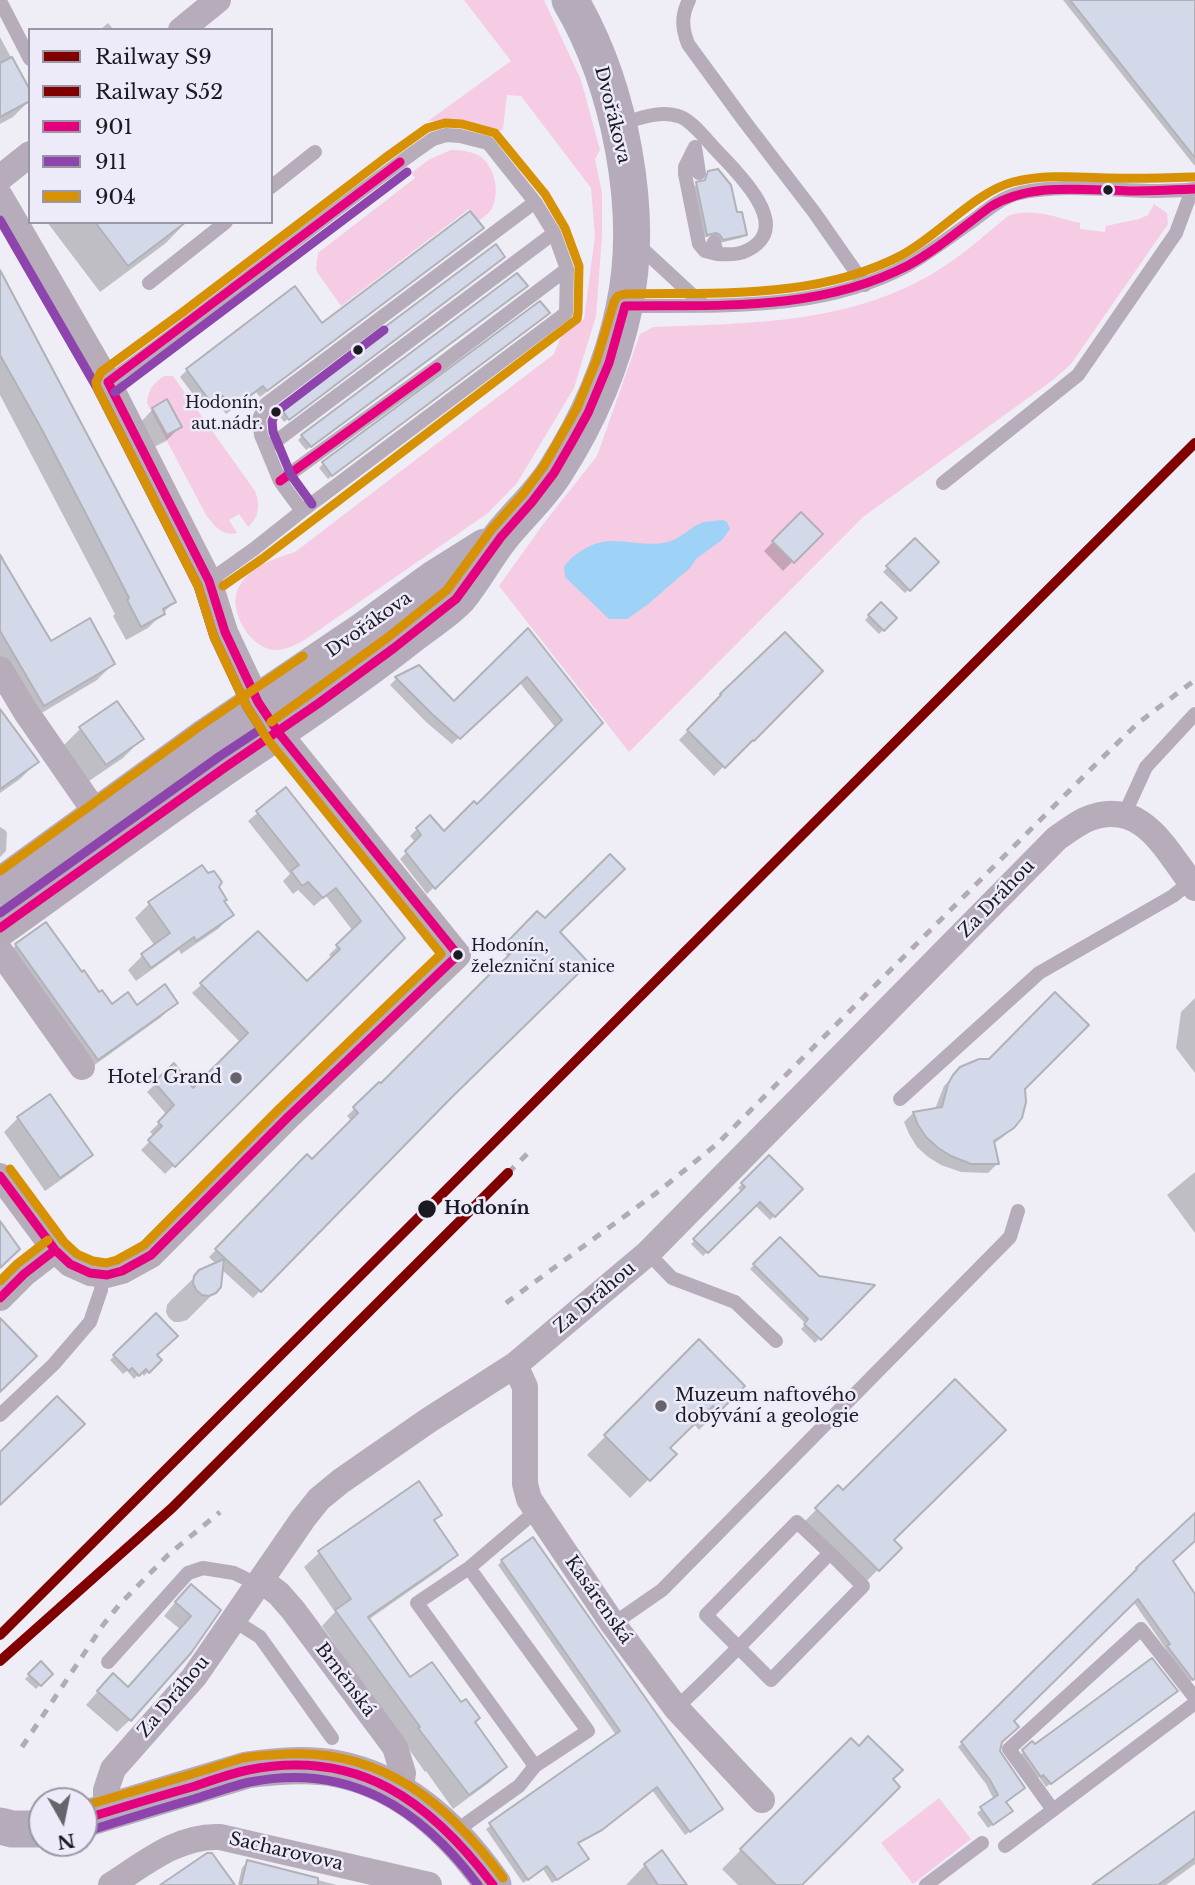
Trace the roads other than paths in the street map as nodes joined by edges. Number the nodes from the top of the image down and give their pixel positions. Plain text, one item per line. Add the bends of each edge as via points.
1 (218, 0) edge
2 (570, 0) edge
3 (689, 0) edge
4 (0, 1) edge
5 (183, 28) edge
6 (28, 55) edge
7 (619, 124) junction
8 (698, 132) junction
9 (694, 149) junction
10 (315, 152) dead end
11 (28, 156) edge
12 (699, 173) dead end
13 (0, 178) edge
14 (273, 185) edge
15 (1194, 189) edge
16 (0, 196) edge
17 (535, 202) junction
18 (223, 224) edge
19 (554, 233) junction
20 (631, 238) junction
21 (567, 269) junction
22 (149, 283) dead end
23 (865, 285) junction
24 (703, 305) junction
25 (625, 306) junction
26 (107, 382) junction
27 (267, 448) junction
28 (280, 481) junction
29 (943, 483) dead end
30 (302, 511) junction
31 (209, 581) junction
32 (0, 669) edge
33 (1195, 713) edge
34 (268, 717) junction
35 (1124, 815) junction
36 (98, 816) junction
37 (1193, 885) edge
38 (0, 886) edge
39 (0, 928) edge
40 (0, 951) edge
41 (82, 1067) dead end
42 (900, 1100) dead end
43 (0, 1176) edge
44 (1018, 1211) dead end
45 (55, 1250) junction
46 (648, 1253) junction
47 (102, 1274) junction
48 (0, 1298) edge
49 (776, 1341) dead end
50 (515, 1364) junction
51 (0, 1415) edge
52 (536, 1511) junction
53 (830, 1553) junction
54 (469, 1568) junction
55 (259, 1582) junction
56 (233, 1620) junction
57 (613, 1624) junction
58 (738, 1647) junction
59 (108, 1662) dead end
60 (1195, 1701) edge
61 (676, 1708) junction
62 (332, 1738) dead end
63 (535, 1766) junction
64 (400, 1793) junction
65 (762, 1800) dead end
66 (98, 1808) edge
67 (1053, 1810) junction
68 (98, 1814) edge
69 (0, 1826) edge
70 (28, 1829) edge
71 (452, 1834) junction
72 (982, 1843) dead end
73 (1005, 1846) dead end
74 (111, 1885) edge
75 (429, 1885) edge
76 (492, 1885) edge
77 (926, 1885) edge

1 - 5 street
2 - 7 main road, Dvořákova via 594,47
3 - 23 lane via 682,21 688,44
4 - 6 lane
7 - 8 lane via 672,114 686,119
7 - 20 main road, Dvořákova
8 - 9 lane
8 - 9 lane via 752,192 766,216 762,239 745,253 701,248 685,174
9 - 12 lane
10 - 14 lane
11 - 13 street
15 - 23 lane via 1017,194 990,207 909,265
15 - 29 lane via 1176,233 1079,375
16 - 26 street
17 - 19 lane
17 - 26 lane via 488,143 460,136 433,139
17 - 27 lane via 266,404 259,419
18 - 22 lane
19 - 21 lane
19 - 27 lane
20 - 24 lane
20 - 25 main road, Dvořákova
21 - 28 lane
21 - 30 lane via 566,313
23 - 24 lane via 793,301
24 - 25 lane
25 - 34 main road, Dvořákova via 609,363 588,413 554,473 456,599 394,648
26 - 31 street
27 - 28 lane
28 - 30 lane
30 - 31 lane
31 - 34 street via 225,632
32 - 36 street
33 - 35 lane via 1146,767
34 - 36 main road, Dvořákova via 207,736
34 - 39 main road, Dvořákova via 227,766
34 - 47 street via 457,955 151,1255 122,1271
35 - 37 street via 1160,840
35 - 46 street, Za Dráhou via 1082,821 1057,838
36 - 38 main road, Dvořákova
37 - 42 lane via 1039,973
40 - 41 street
43 - 45 street
44 - 57 lane via 1010,1237 662,1590
45 - 47 street via 70,1264
45 - 48 street
46 - 49 lane via 672,1278 735,1302
46 - 50 street, Za Dráhou
47 - 51 lane via 102,1290 90,1322
50 - 52 street, Kasárenská via 525,1387 526,1484
50 - 55 street, Za Dráhou via 319,1499
52 - 54 lane
52 - 57 street, Kasárenská
53 - 58 lane
53 - 58 lane via 797,1522 706,1615
53 - 58 lane via 863,1586 771,1680
54 - 63 lane via 417,1604
54 - 63 lane via 588,1731
55 - 56 street, Za Dráhou
55 - 59 lane via 203,1568 188,1573
55 - 64 street, Brněnská via 279,1594 395,1747 402,1773
56 - 62 lane via 260,1637
56 - 66 street, Za Dráhou via 194,1677 113,1769
57 - 61 street, Kasárenská
58 - 61 lane
60 - 67 lane
60 - 67 lane via 1141,1629 1009,1749
61 - 65 street, Kasárenská
63 - 71 lane via 519,1786
64 - 68 main road via 338,1769 269,1767
64 - 71 main road
67 - 73 lane
69 - 70 main road
71 - 76 main road
72 - 77 lane
74 - 75 street, Sacharovova via 172,1847 206,1836

